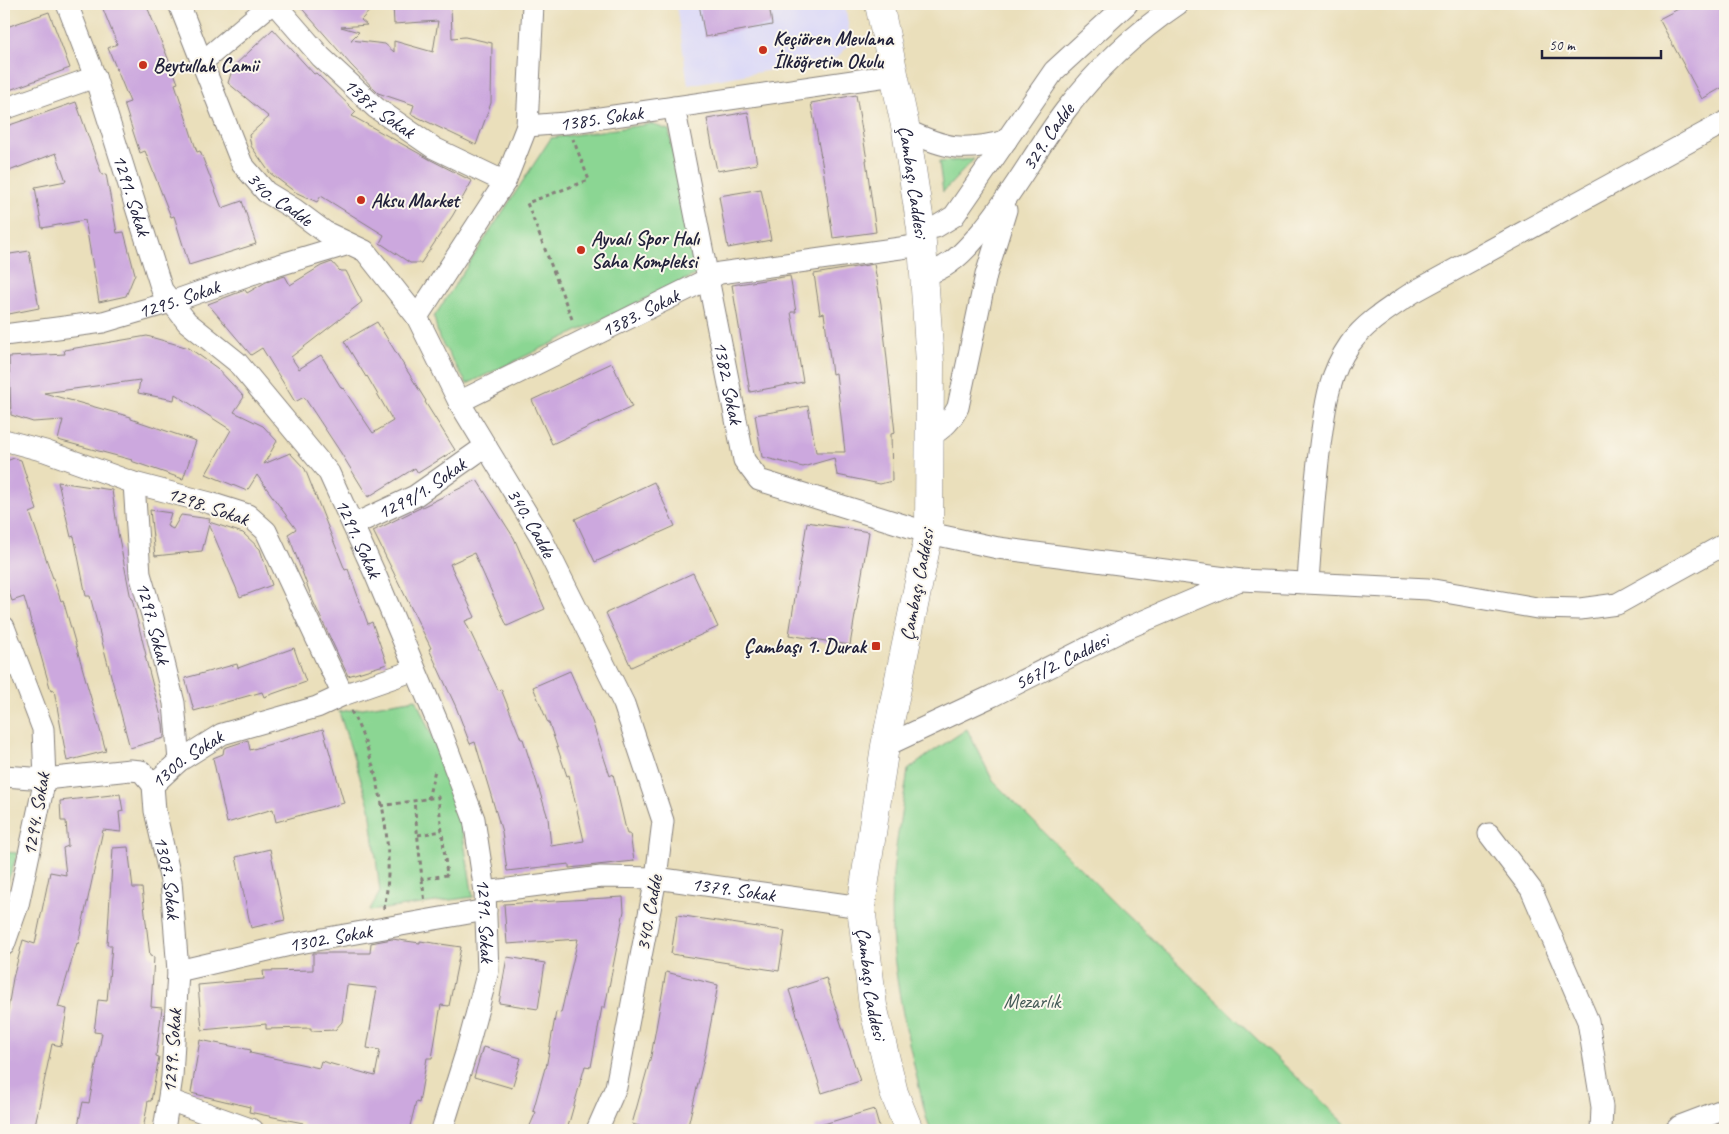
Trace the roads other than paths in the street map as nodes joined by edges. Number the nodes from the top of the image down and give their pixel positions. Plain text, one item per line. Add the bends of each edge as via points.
1 (67, 4) edge
2 (179, 4) edge
3 (271, 4) edge
4 (275, 4) edge
5 (533, 4) edge
6 (878, 4) edge
7 (1127, 4) edge
8 (1178, 4) edge
9 (201, 63) junction
10 (894, 75) junction
11 (95, 77) junction
12 (674, 107) junction
13 (4, 109) edge
14 (1725, 122) edge
15 (527, 126) junction
16 (906, 130) junction
17 (1006, 141) junction
18 (505, 182) junction
19 (1011, 193) junction
20 (922, 237) junction
21 (349, 244) junction
22 (924, 276) junction
23 (708, 280) junction
24 (171, 302) junction
25 (417, 317) junction
26 (4, 335) edge
27 (459, 402) junction
28 (930, 436) junction
29 (4, 440) edge
30 (486, 446) junction
31 (134, 484) junction
32 (353, 525) junction
33 (929, 533) junction
34 (1725, 544) edge
35 (1241, 580) junction
36 (1308, 582) junction
37 (4, 627) edge
38 (415, 670) junction
39 (342, 695) junction
40 (885, 746) junction
41 (179, 761) junction
42 (4, 776) edge
43 (45, 779) junction
44 (153, 785) junction
45 (1489, 834) dead end
46 (656, 878) junction
47 (486, 901) junction
48 (861, 907) junction
49 (4, 945) edge
50 (178, 971) junction
51 (169, 1100) junction
52 (1725, 1109) edge
53 (603, 1128) edge
54 (164, 1130) edge
55 (253, 1130) edge
56 (442, 1130) edge
57 (908, 1130) edge
58 (1601, 1130) edge
59 (1676, 1130) edge

1 - 11 street, 1291. Sokak
2 - 9 street, 340. Cadde
3 - 9 street
4 - 18 street, 1387. Sokak via 321,57 376,108 434,148
5 - 15 street
6 - 10 main road, Çambaşı Caddesi
7 - 17 street, 329. Cadde via 1054,71
8 - 19 street, 329. Cadde via 1136,36 1087,83 1050,132
9 - 21 street, 340. Cadde via 242,164 266,192 325,232
10 - 12 street, 1385. Sokak
10 - 16 main road, Çambaşı Caddesi
11 - 13 street
11 - 24 street, 1291. Sokak via 162,290
12 - 15 street, 1385. Sokak
12 - 23 street, 1382. Sokak
14 - 36 street via 1412,293 1373,320 1351,343 1336,367 1327,394 1314,488
15 - 18 street
16 - 17 street, 329. Cadde via 931,142 964,148
16 - 20 main road, Çambaşı Caddesi
17 - 20 street, 329. Cadde via 954,216
18 - 25 street
19 - 22 street, 329. Cadde via 962,253 938,271
19 - 28 street via 990,262 958,407 949,422
20 - 22 main road, Çambaşı Caddesi
20 - 23 street, 1383. Sokak via 720,274
21 - 24 street, 1295. Sokak
21 - 25 street, 340. Cadde via 365,251
22 - 28 main road, Çambaşı Caddesi via 930,363
23 - 27 street, 1383. Sokak
23 - 33 street, 1382. Sokak via 744,460 759,480
24 - 26 street, 1295. Sokak via 103,322
24 - 32 street, 1291. Sokak via 187,322 237,362 329,473
25 - 27 street, 340. Cadde
27 - 30 street, 340. Cadde
28 - 33 main road, Çambaşı Caddesi
29 - 31 street, 1298. Sokak via 45,451
30 - 32 street, 1299/1. Sokak via 414,496
30 - 46 street, 340. Cadde via 541,537 624,704 663,821
31 - 39 street, 1298. Sokak via 248,515 266,531
31 - 41 street, 1297. Sokak via 140,574 174,703
32 - 38 street, 1291. Sokak
33 - 35 street, 1382. Sokak via 998,548
33 - 40 main road, Çambaşı Caddesi
34 - 36 street, 1382. Sokak via 1616,604 1580,609 1537,608 1428,589
35 - 36 street, 1382. Sokak
35 - 40 street, 567/2. Caddesi via 1124,629
37 - 43 street, 1294. Sokak via 43,729
38 - 39 street, 1300. Sokak
38 - 47 street, 1291. Sokak via 474,819
39 - 41 street, 1300. Sokak via 317,707 222,734
40 - 48 main road, Çambaşı Caddesi
41 - 44 street, 1300. Sokak
42 - 43 street, 1300. Sokak
43 - 44 street, 1300. Sokak via 130,770 141,771
43 - 49 street, 1294. Sokak via 18,905
44 - 50 street, 1307. Sokak via 155,811 171,881
45 - 58 street via 1531,888 1588,1021 1602,1107
46 - 47 street, 1379. Sokak via 601,878
46 - 48 street, 1379. Sokak
46 - 53 street, 340. Cadde via 616,1088
47 - 50 street, 1302. Sokak via 427,921 294,944
47 - 56 street, 1291. Sokak via 488,971
48 - 57 main road, Çambaşı Caddesi via 874,1006 894,1093
50 - 51 street, 1299. Sokak
51 - 54 street, 1299. Sokak
51 - 55 street
52 - 59 street

